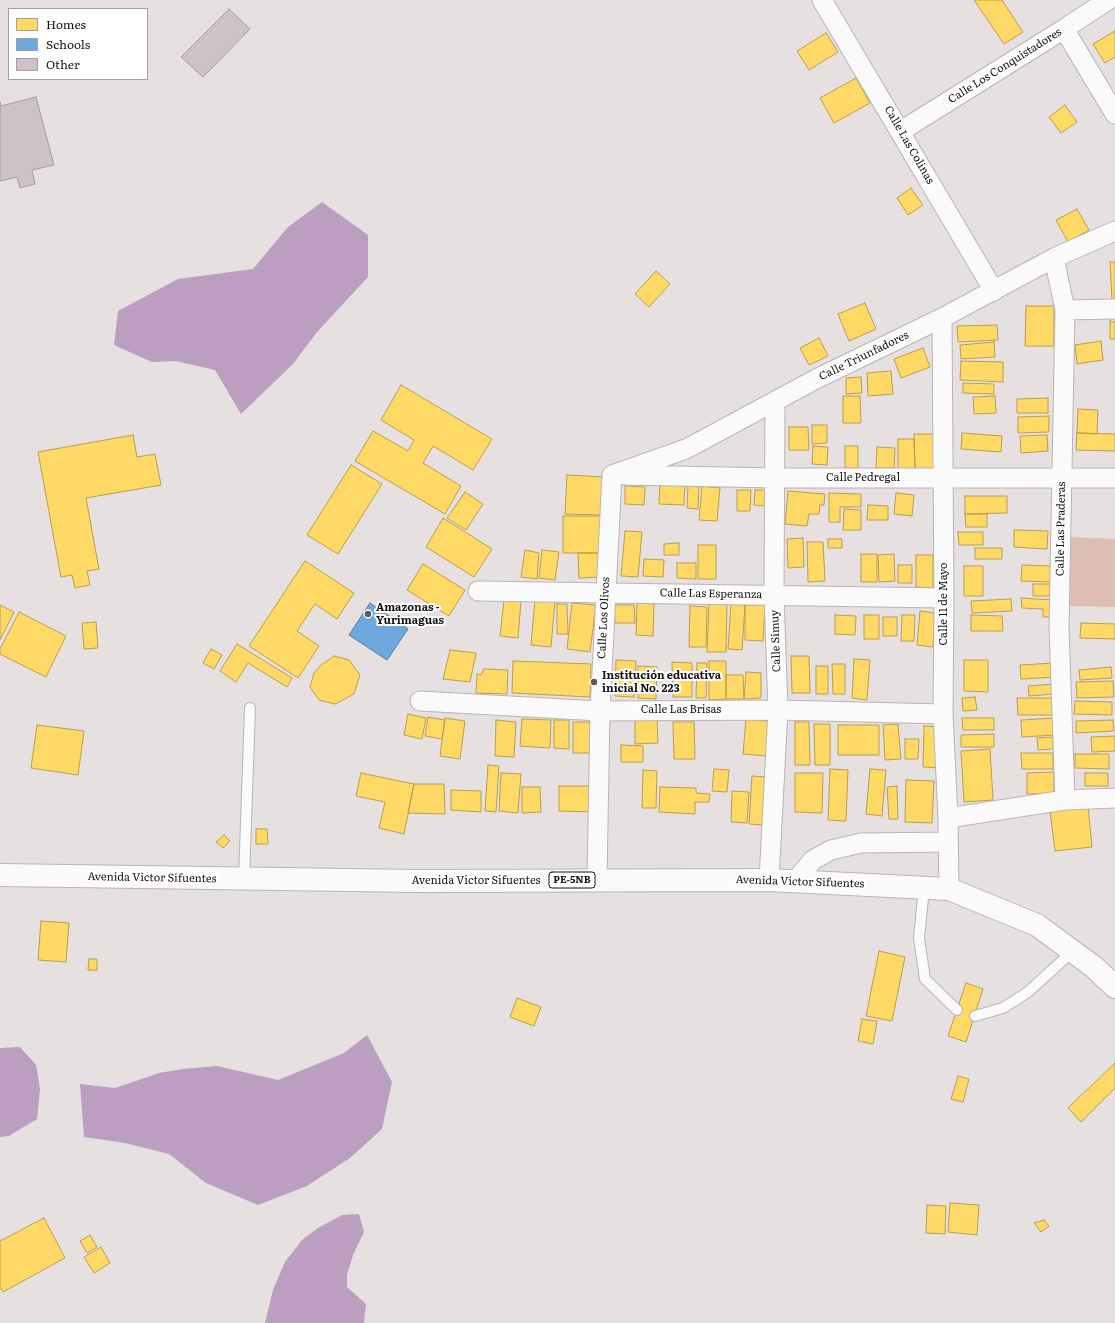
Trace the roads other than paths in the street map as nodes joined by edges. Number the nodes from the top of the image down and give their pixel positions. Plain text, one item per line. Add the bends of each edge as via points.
1 (822, 0) edge
2 (1108, 0) edge
3 (1064, 29) junction
4 (1115, 114) edge
5 (900, 131) junction
6 (1115, 231) edge
7 (1054, 258) junction
8 (994, 291) junction
9 (1115, 309) edge
10 (1065, 310) junction
11 (942, 318) junction
12 (775, 401) junction
13 (612, 475) junction
14 (1062, 477) junction
15 (775, 478) junction
16 (943, 478) junction
17 (1115, 478) edge
18 (478, 591) dead end
19 (606, 592) junction
20 (774, 595) junction
21 (944, 598) junction
22 (420, 701) dead end
23 (250, 708) dead end
24 (778, 710) junction
25 (600, 711) junction
26 (943, 714) junction
27 (1115, 798) edge
28 (1065, 800) junction
29 (948, 818) junction
30 (948, 842) junction
31 (0, 875) edge
32 (244, 880) junction
33 (597, 880) junction
34 (769, 880) junction
35 (795, 881) junction
36 (924, 888) junction
37 (949, 890) junction
38 (1072, 951) junction
39 (1115, 987) edge
40 (957, 1010) dead end
41 (974, 1016) dead end

1 - 5 street, Calle Las Colinas
2 - 3 street, Calle Los Conquistadores
3 - 4 street
3 - 5 street, Calle Los Conquistadores
5 - 8 street, Calle Las Colinas
6 - 7 street, Calle Triunfadores
7 - 8 street, Calle Triunfadores
7 - 10 street, Calle Las Praderas
8 - 11 street, Calle Triunfadores
9 - 10 street
10 - 14 street, Calle Las Praderas
11 - 12 street, Calle Triunfadores
11 - 16 street, Calle 11 de Mayo
12 - 13 street, Calle Triunfadores via 686,449
12 - 15 street, Calle Simuy
13 - 15 street, Calle Pedregal
13 - 19 street, Calle Los Olivos
14 - 16 street, Calle Pedregal
14 - 17 street, Calle Pedregal
14 - 28 street, Calle Las Praderas via 1059,628
15 - 16 street, Calle Pedregal
15 - 20 street, Calle Simuy
16 - 21 street, Calle 11 de Mayo
18 - 19 street, Calle Las Esperanza
19 - 20 street, Calle Las Esperanza
19 - 25 street, Calle Los Olivos
20 - 21 street, Calle Las Esperanza
20 - 24 street, Calle Simuy
21 - 26 street, Calle 11 de Mayo
22 - 25 street, Calle Las Brisas
23 - 32 lane
24 - 25 street, Calle Las Brisas
24 - 26 street, Calle Las Brisas
24 - 34 street, Calle Simuy
25 - 33 street, Calle Los Olivos
26 - 29 street, Calle 11 de Mayo
27 - 28 street
28 - 29 street
29 - 30 street, Calle 11 de Mayo
30 - 35 street via 860,843 831,850 813,860
30 - 37 street, Calle 11 de Mayo
31 - 32 highway, Avenida Victor Sifuentes / PE-5NB
32 - 33 highway, Avenida Victor Sifuentes / PE-5NB
33 - 34 highway, Avenida Victor Sifuentes / PE-5NB
34 - 35 highway, Avenida Victor Sifuentes / PE-5NB
35 - 36 highway, Avenida Victor Sifuentes / PE-5NB
36 - 37 highway, Avenida Victor Sifuentes / PE-5NB
36 - 40 lane via 919,938 925,979
37 - 38 highway, Avenida Victor Sifuentes / PE-5NB via 1037,925
38 - 39 highway, Avenida Victor Sifuentes / PE-5NB
38 - 41 lane via 1028,992 1003,1008

